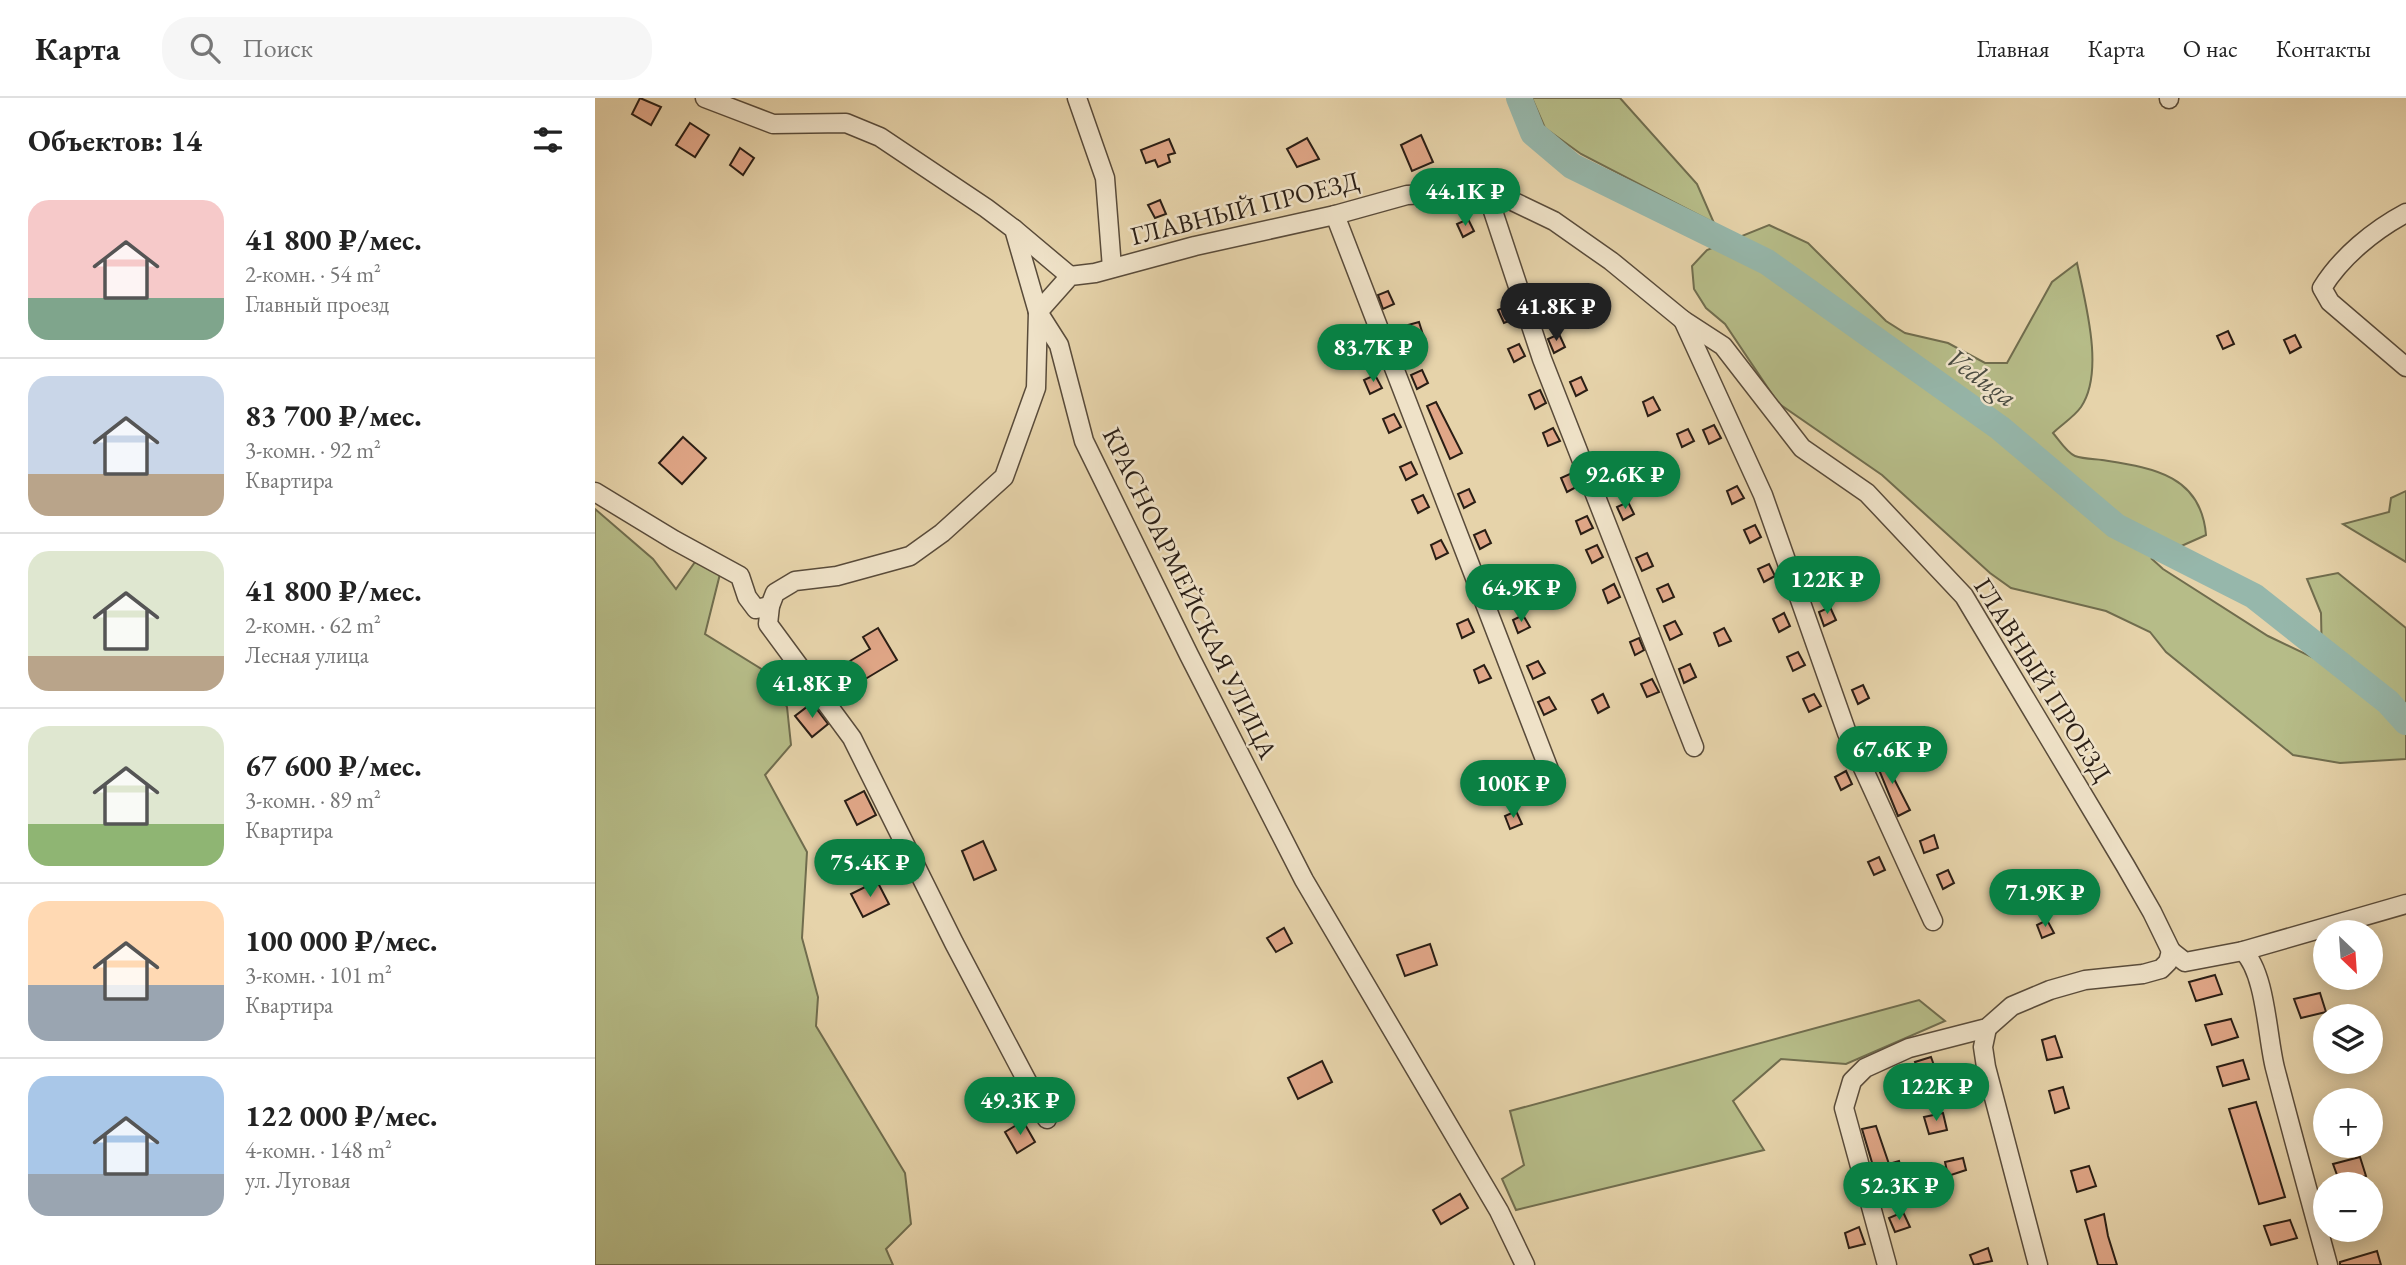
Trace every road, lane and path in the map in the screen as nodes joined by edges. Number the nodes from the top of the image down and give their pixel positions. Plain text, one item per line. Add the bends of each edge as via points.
1 (705, 98) edge
2 (1077, 98) edge
3 (1487, 193) junction
4 (2406, 213) edge
5 (1335, 215) junction
6 (1014, 229) junction
7 (1112, 268) junction
8 (1070, 275) junction
9 (1038, 312) junction
10 (1683, 320) junction
11 (2406, 368) edge
12 (595, 492) edge
13 (770, 606) junction
14 (1694, 747) dead end
15 (1553, 780) dead end
16 (2406, 904) edge
17 (1933, 921) dead end
18 (2171, 951) junction
19 (2243, 951) junction
20 (1987, 1028) junction
21 (1047, 1119) dead end
22 (1525, 1265) edge
23 (1887, 1265) edge
24 (2038, 1265) edge
25 (2328, 1265) edge

1 - 6 street via 773,124 846,124 880,137
2 - 7 street via 1104,178
3 - 5 street, ГЛАВНЫЙ ПРОЕЗД via 1472,197 1407,195
3 - 10 street, ГЛАВНЫЙ ПРОЕЗД via 1555,221
3 - 14 street via 1542,359
4 - 11 street via 2382,225 2322,288 2330,303
5 - 7 street, ГЛАВНЫЙ ПРОЕЗД
5 - 15 street
6 - 8 street
6 - 9 street, КРАСНОАРМЕЙСКАЯ УЛИЦА
7 - 8 street, ГЛАВНЫЙ ПРОЕЗД
8 - 9 street
9 - 13 street via 1035,388 1004,477 910,556 837,576 795,581 775,593
9 - 22 street, КРАСНОАРМЕЙСКАЯ УЛИЦА via 1059,345 1084,442 1304,880 1499,1211
10 - 17 street via 1763,495 1847,733
10 - 18 street, ГЛАВНЫЙ ПРОЕЗД via 1723,346 1802,448 1867,493 1964,596 2119,853
12 - 13 street via 740,576 756,609
13 - 21 street via 768,624 852,738
16 - 19 street
18 - 19 street via 2185,962
18 - 20 street via 2161,969 2050,990 2012,1006
19 - 25 street via 2258,977 2274,1065
20 - 23 street via 1886,1057 1865,1068 1847,1091 1844,1108
20 - 24 street via 1983,1047 1986,1067

